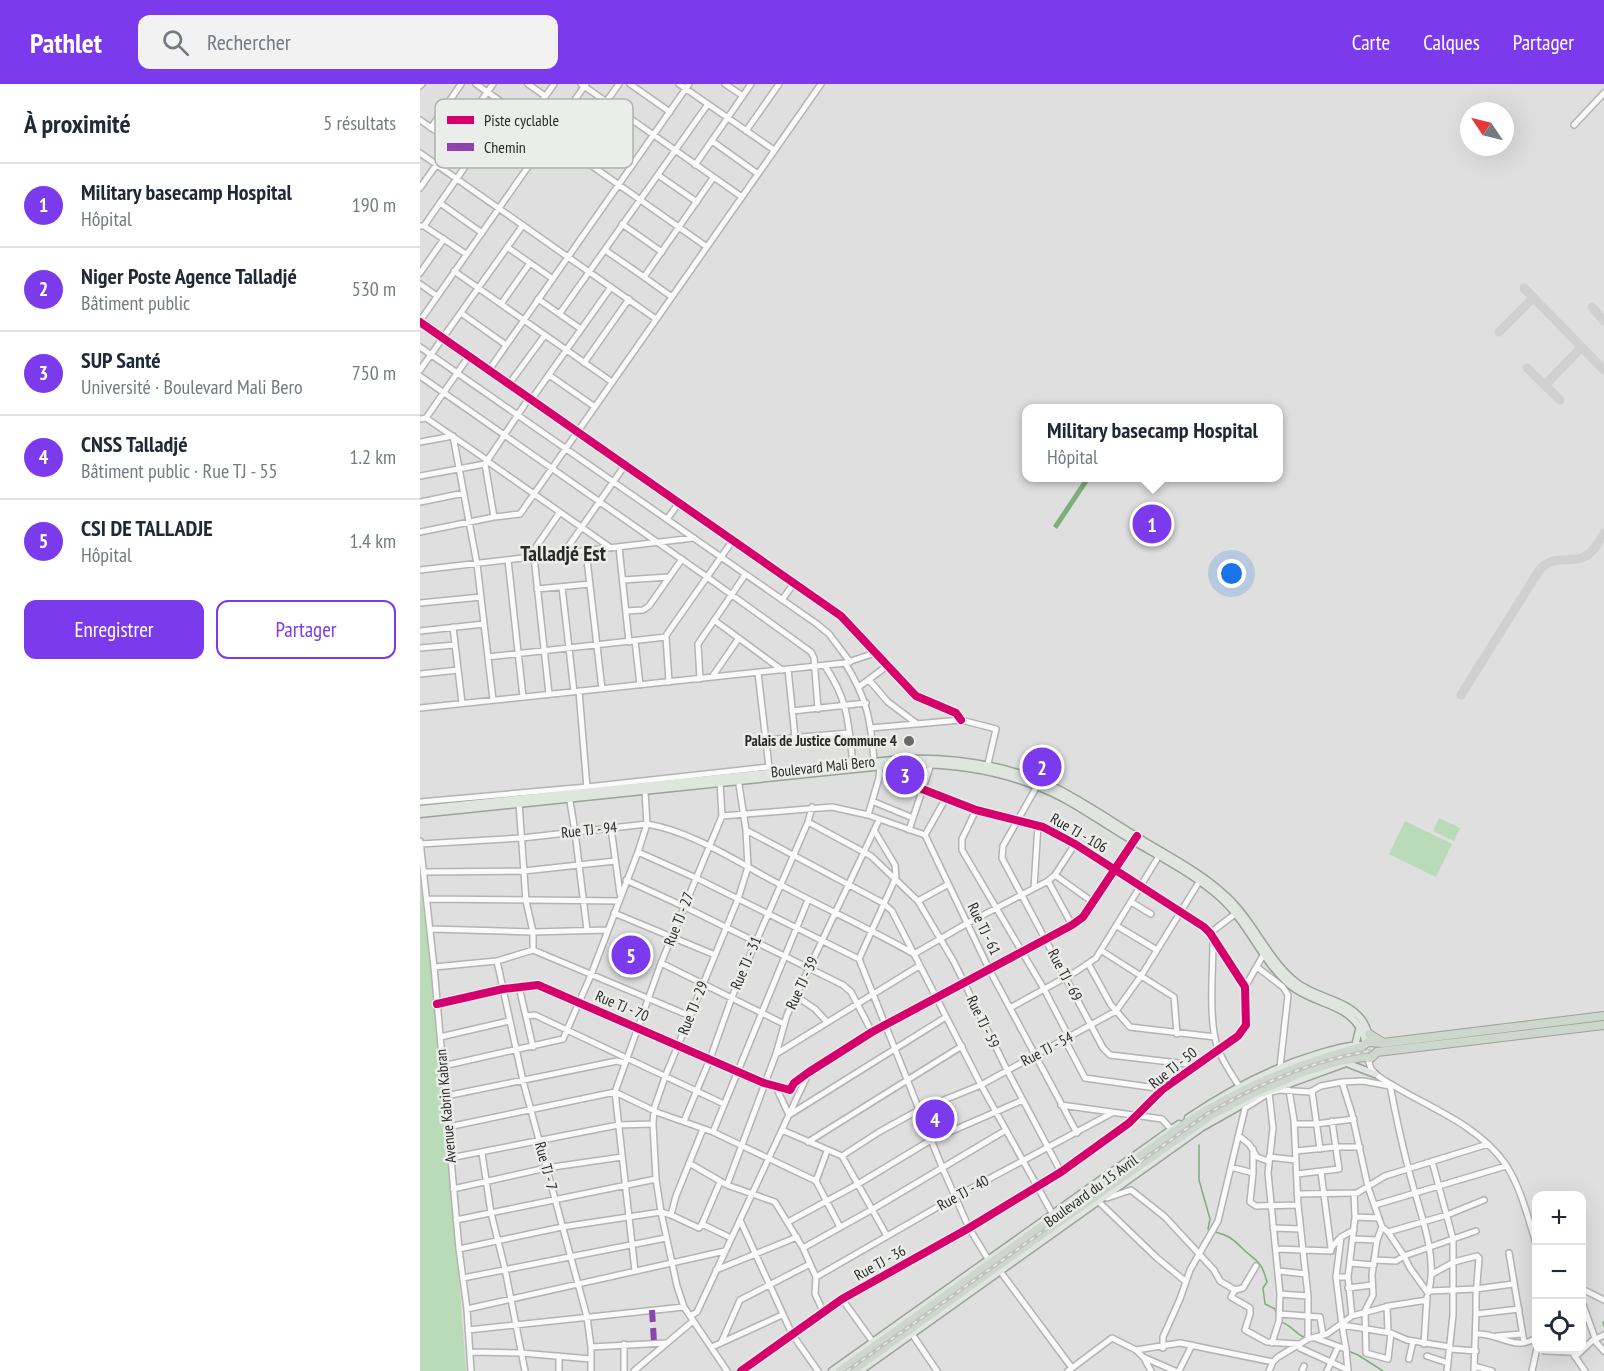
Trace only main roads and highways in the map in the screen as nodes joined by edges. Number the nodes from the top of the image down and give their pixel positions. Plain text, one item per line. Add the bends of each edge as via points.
1 (878, 763) junction
2 (987, 768) junction
3 (738, 778) junction
4 (569, 796) junction
5 (422, 811) edge
6 (1135, 839) junction
7 (1266, 951) junction
8 (1604, 1016) edge
9 (1604, 1025) edge
10 (1366, 1049) junction
11 (1347, 1064) junction
12 (1375, 1074) road end
13 (832, 1371) edge
14 (840, 1371) edge
15 (852, 1371) edge
16 (860, 1371) edge

1 - 2 main road, Boulevard Mali Bero
1 - 2 main road, Boulevard Mali Bero via 932,758
1 - 3 main road, Boulevard Mali Bero
1 - 3 main road, Boulevard Mali Bero
2 - 6 main road, Boulevard Mali Bero via 1037,786
2 - 6 main road, Boulevard Mali Bero via 1016,773 1059,789
3 - 4 main road, Boulevard Mali Bero via 645,792
3 - 4 main road, Boulevard Mali Bero via 730,774 587,789
4 - 5 main road, Boulevard Mali Bero
4 - 5 main road, Boulevard Mali Bero via 436,804
6 - 7 main road, Boulevard Mali Bero via 1224,901
6 - 7 main road, Boulevard Mali Bero via 1220,890 1244,914
7 - 10 main road, Boulevard Mali Bero via 1296,989 1343,1011 1360,1025
7 - 10 main road, Boulevard Mali Bero via 1303,987 1353,1011 1364,1022
8 - 10 highway via 1386,1043 1377,1040
9 - 10 highway, Boulevard du 15 Avril
10 - 11 main road, Boulevard du 15 Avril
10 - 13 main road, Boulevard du 15 Avril via 1280,1067 1239,1086 1171,1129
10 - 14 highway, Boulevard du 15 Avril via 1278,1073 1216,1104
10 - 15 highway, Boulevard du 15 Avril via 1285,1079 1212,1115
11 - 12 main road
11 - 16 main road, Boulevard du 15 Avril via 1280,1086 1229,1111

